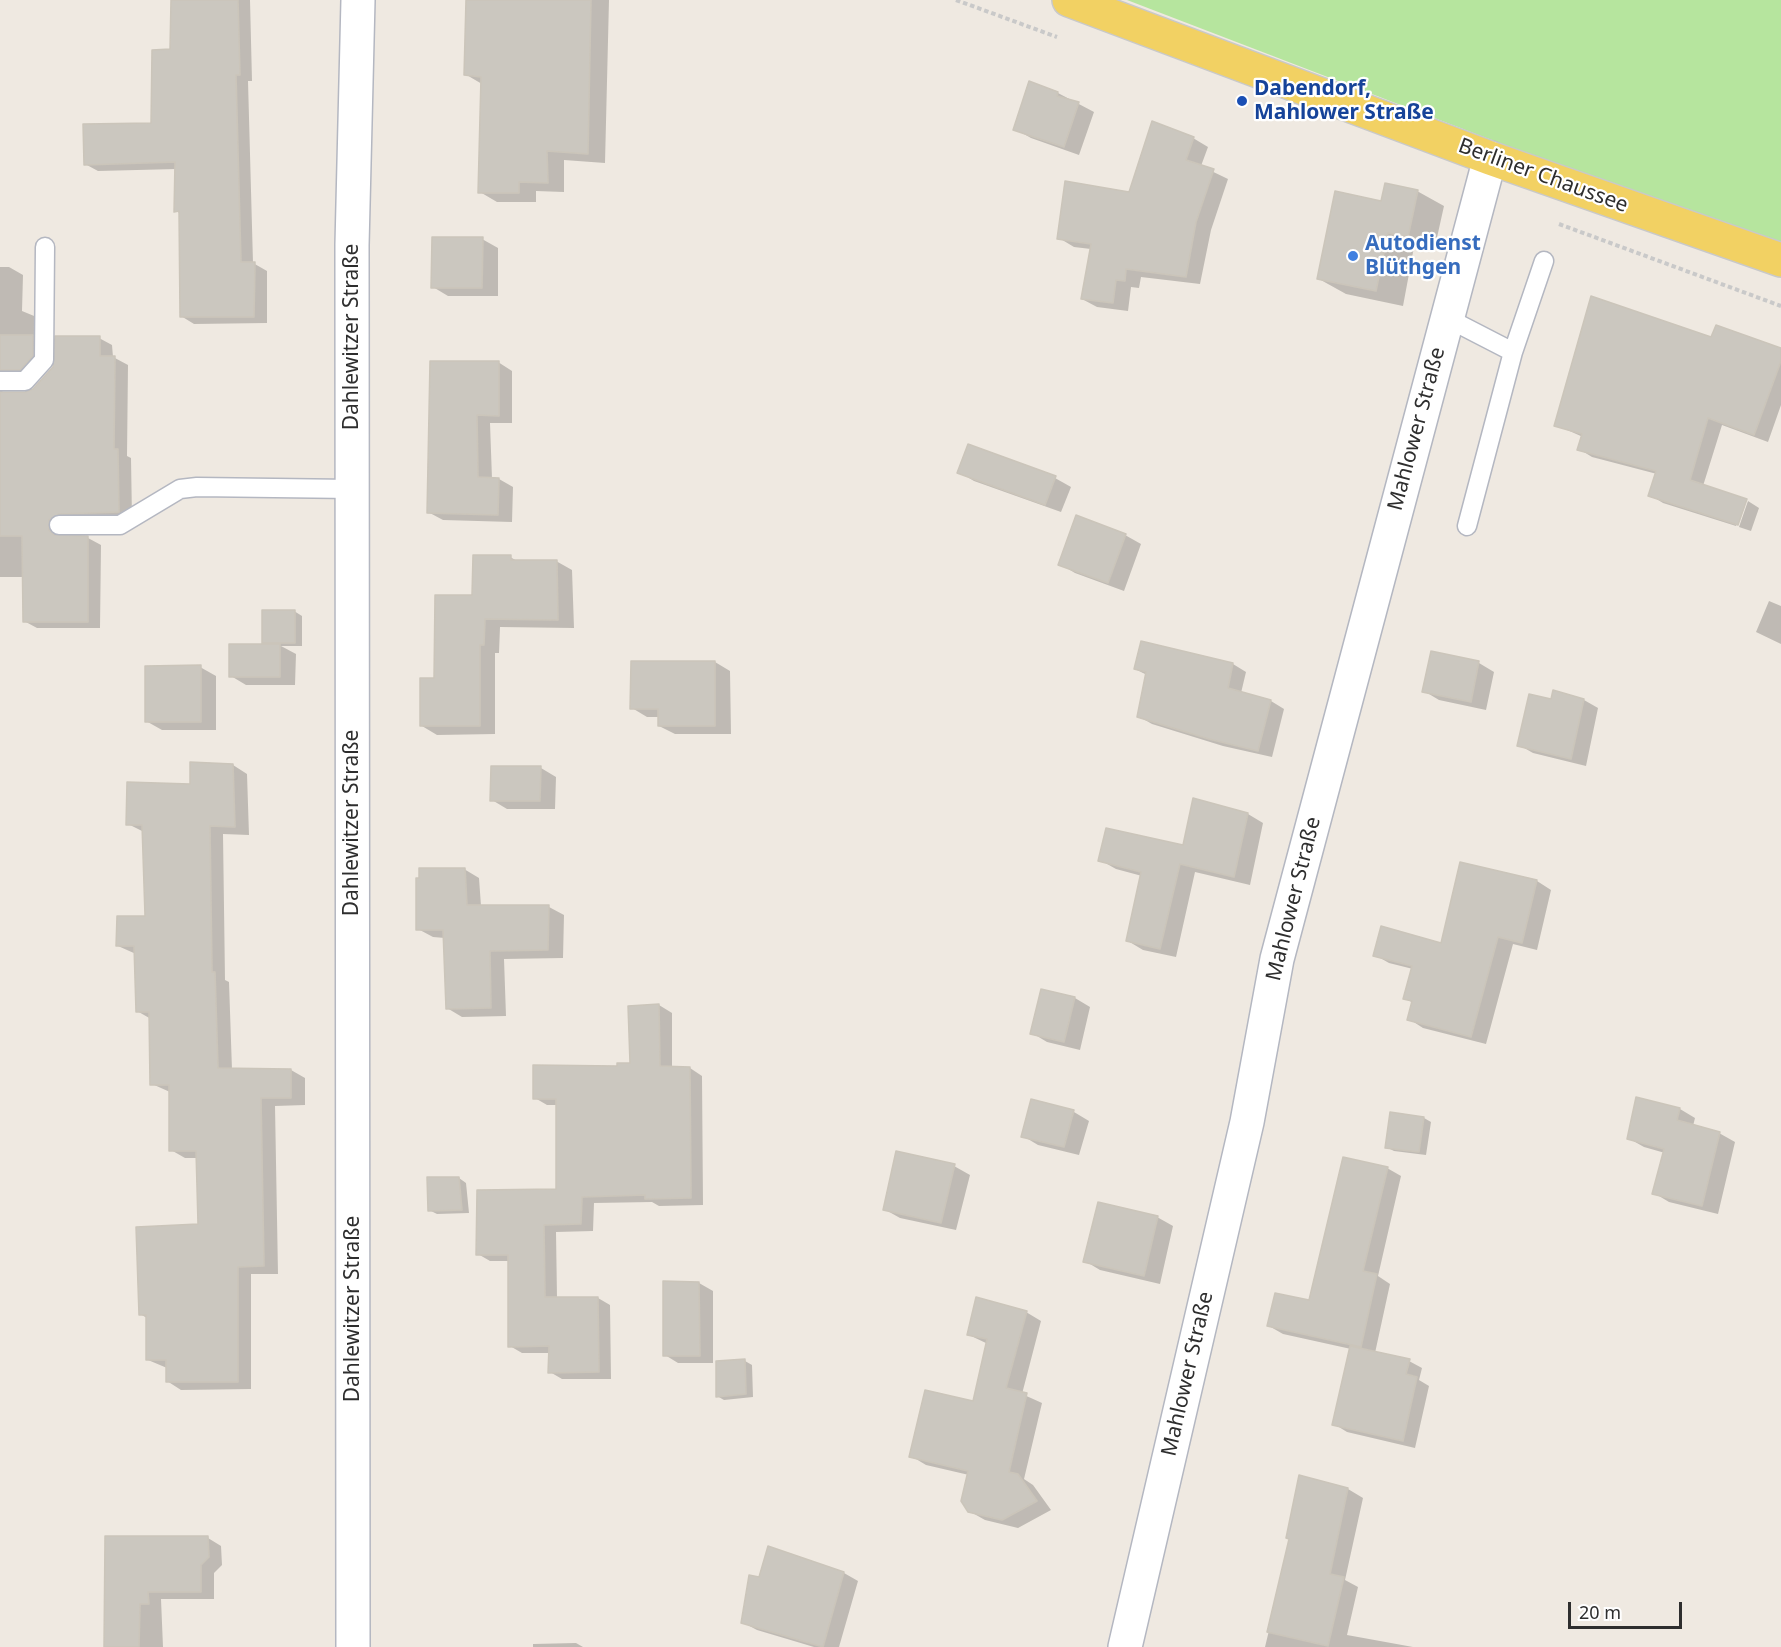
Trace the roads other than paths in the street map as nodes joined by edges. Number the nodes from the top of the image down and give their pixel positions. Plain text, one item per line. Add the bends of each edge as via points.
1 (358, 0) edge
2 (1069, 0) edge
3 (1490, 158) junction
4 (45, 247) dead end
5 (1781, 260) edge
6 (1544, 261) dead end
7 (1447, 318) junction
8 (1513, 352) junction
9 (0, 381) edge
10 (352, 489) junction
11 (58, 525) dead end
12 (1467, 526) dead end
13 (353, 1647) edge
14 (1125, 1647) edge

1 - 10 street, Dahlewitzer Straße
2 - 3 main road, Berliner Chaussee
3 - 5 main road, Berliner Chaussee
3 - 7 street, Mahlower Straße
4 - 9 lane via 44,360 25,381
6 - 8 lane
7 - 8 lane
7 - 14 street, Mahlower Straße via 1277,959 1247,1122
8 - 12 lane
10 - 11 lane via 180,489 120,525
10 - 13 street, Dahlewitzer Straße

